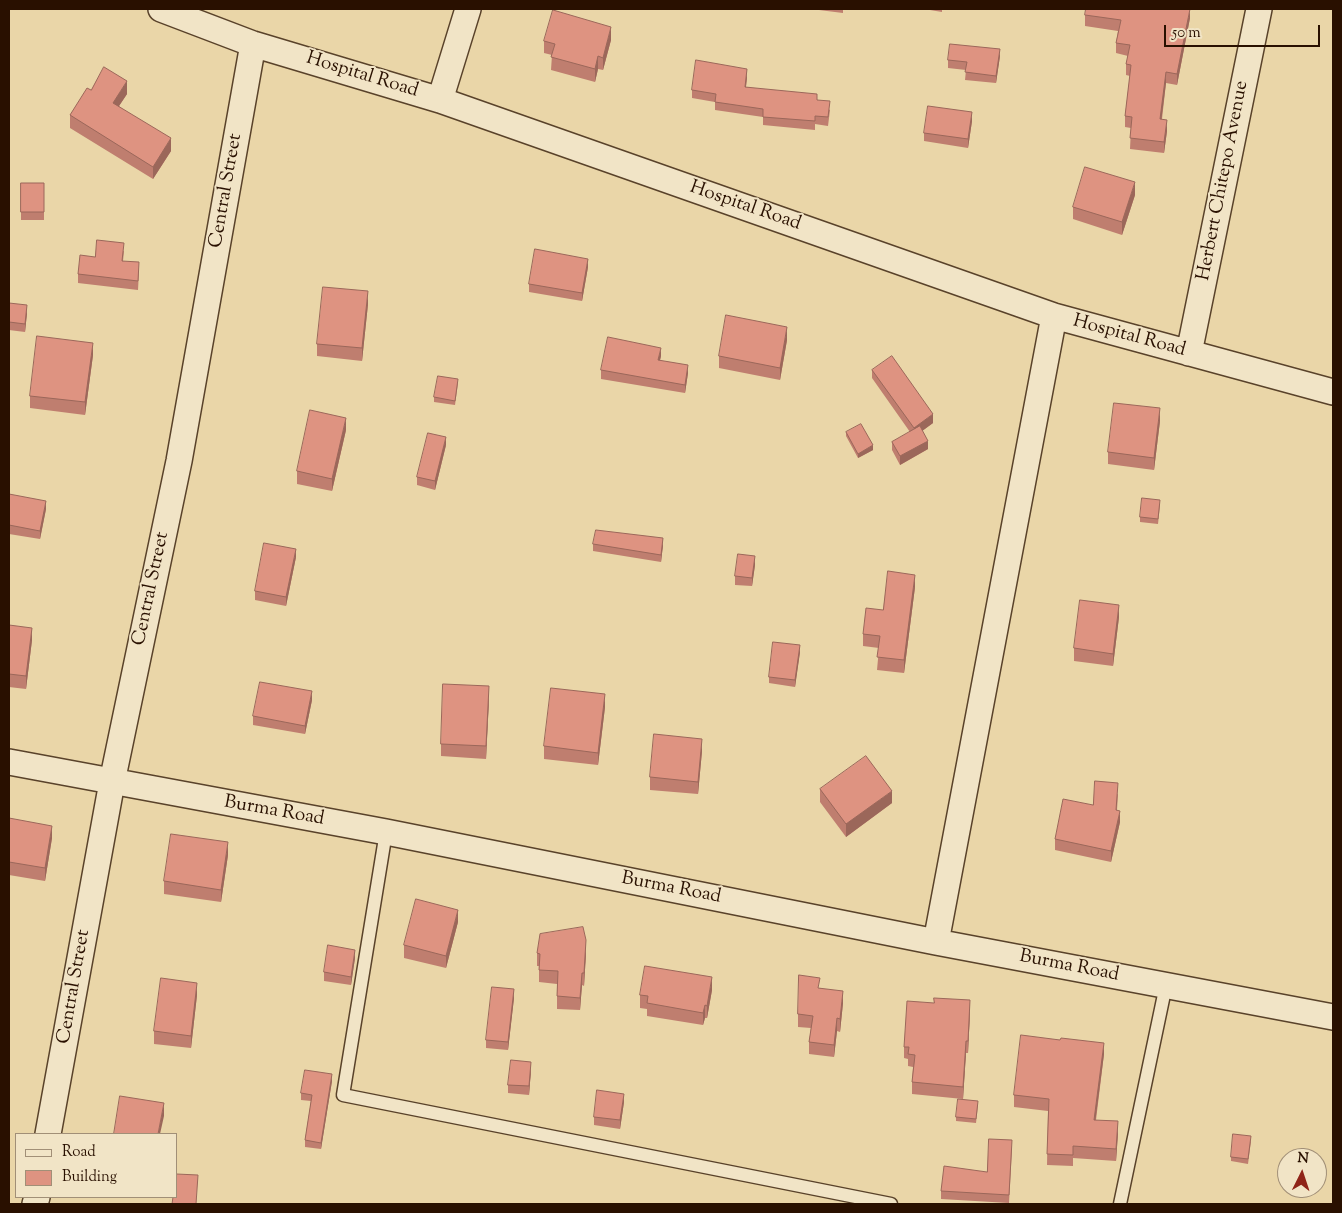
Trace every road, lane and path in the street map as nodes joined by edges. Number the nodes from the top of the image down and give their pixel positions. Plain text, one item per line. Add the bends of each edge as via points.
1 (162, 9) edge
2 (468, 9) edge
3 (1259, 9) edge
4 (253, 44) junction
5 (440, 100) junction
6 (1054, 316) junction
7 (1189, 353) junction
8 (1333, 392) edge
9 (9, 762) edge
10 (112, 782) junction
11 (386, 832) junction
12 (936, 942) junction
13 (1166, 985) junction
14 (1333, 1017) edge
15 (48, 1133) edge
16 (892, 1204) edge
17 (1120, 1204) edge

1 - 4 street, Hospital Road
2 - 5 street
3 - 7 street, Herbert Chitepo Avenue
4 - 5 street, Hospital Road
4 - 10 street, Central Street via 179,461
5 - 6 street, Hospital Road
6 - 7 street, Hospital Road
6 - 12 street
7 - 8 street, Hospital Road
9 - 10 street, Burma Road
10 - 11 street, Burma Road
10 - 15 street, Central Street
11 - 12 street, Burma Road
11 - 16 lane via 343,1095
12 - 13 street, Burma Road
13 - 14 street, Burma Road
13 - 17 lane

